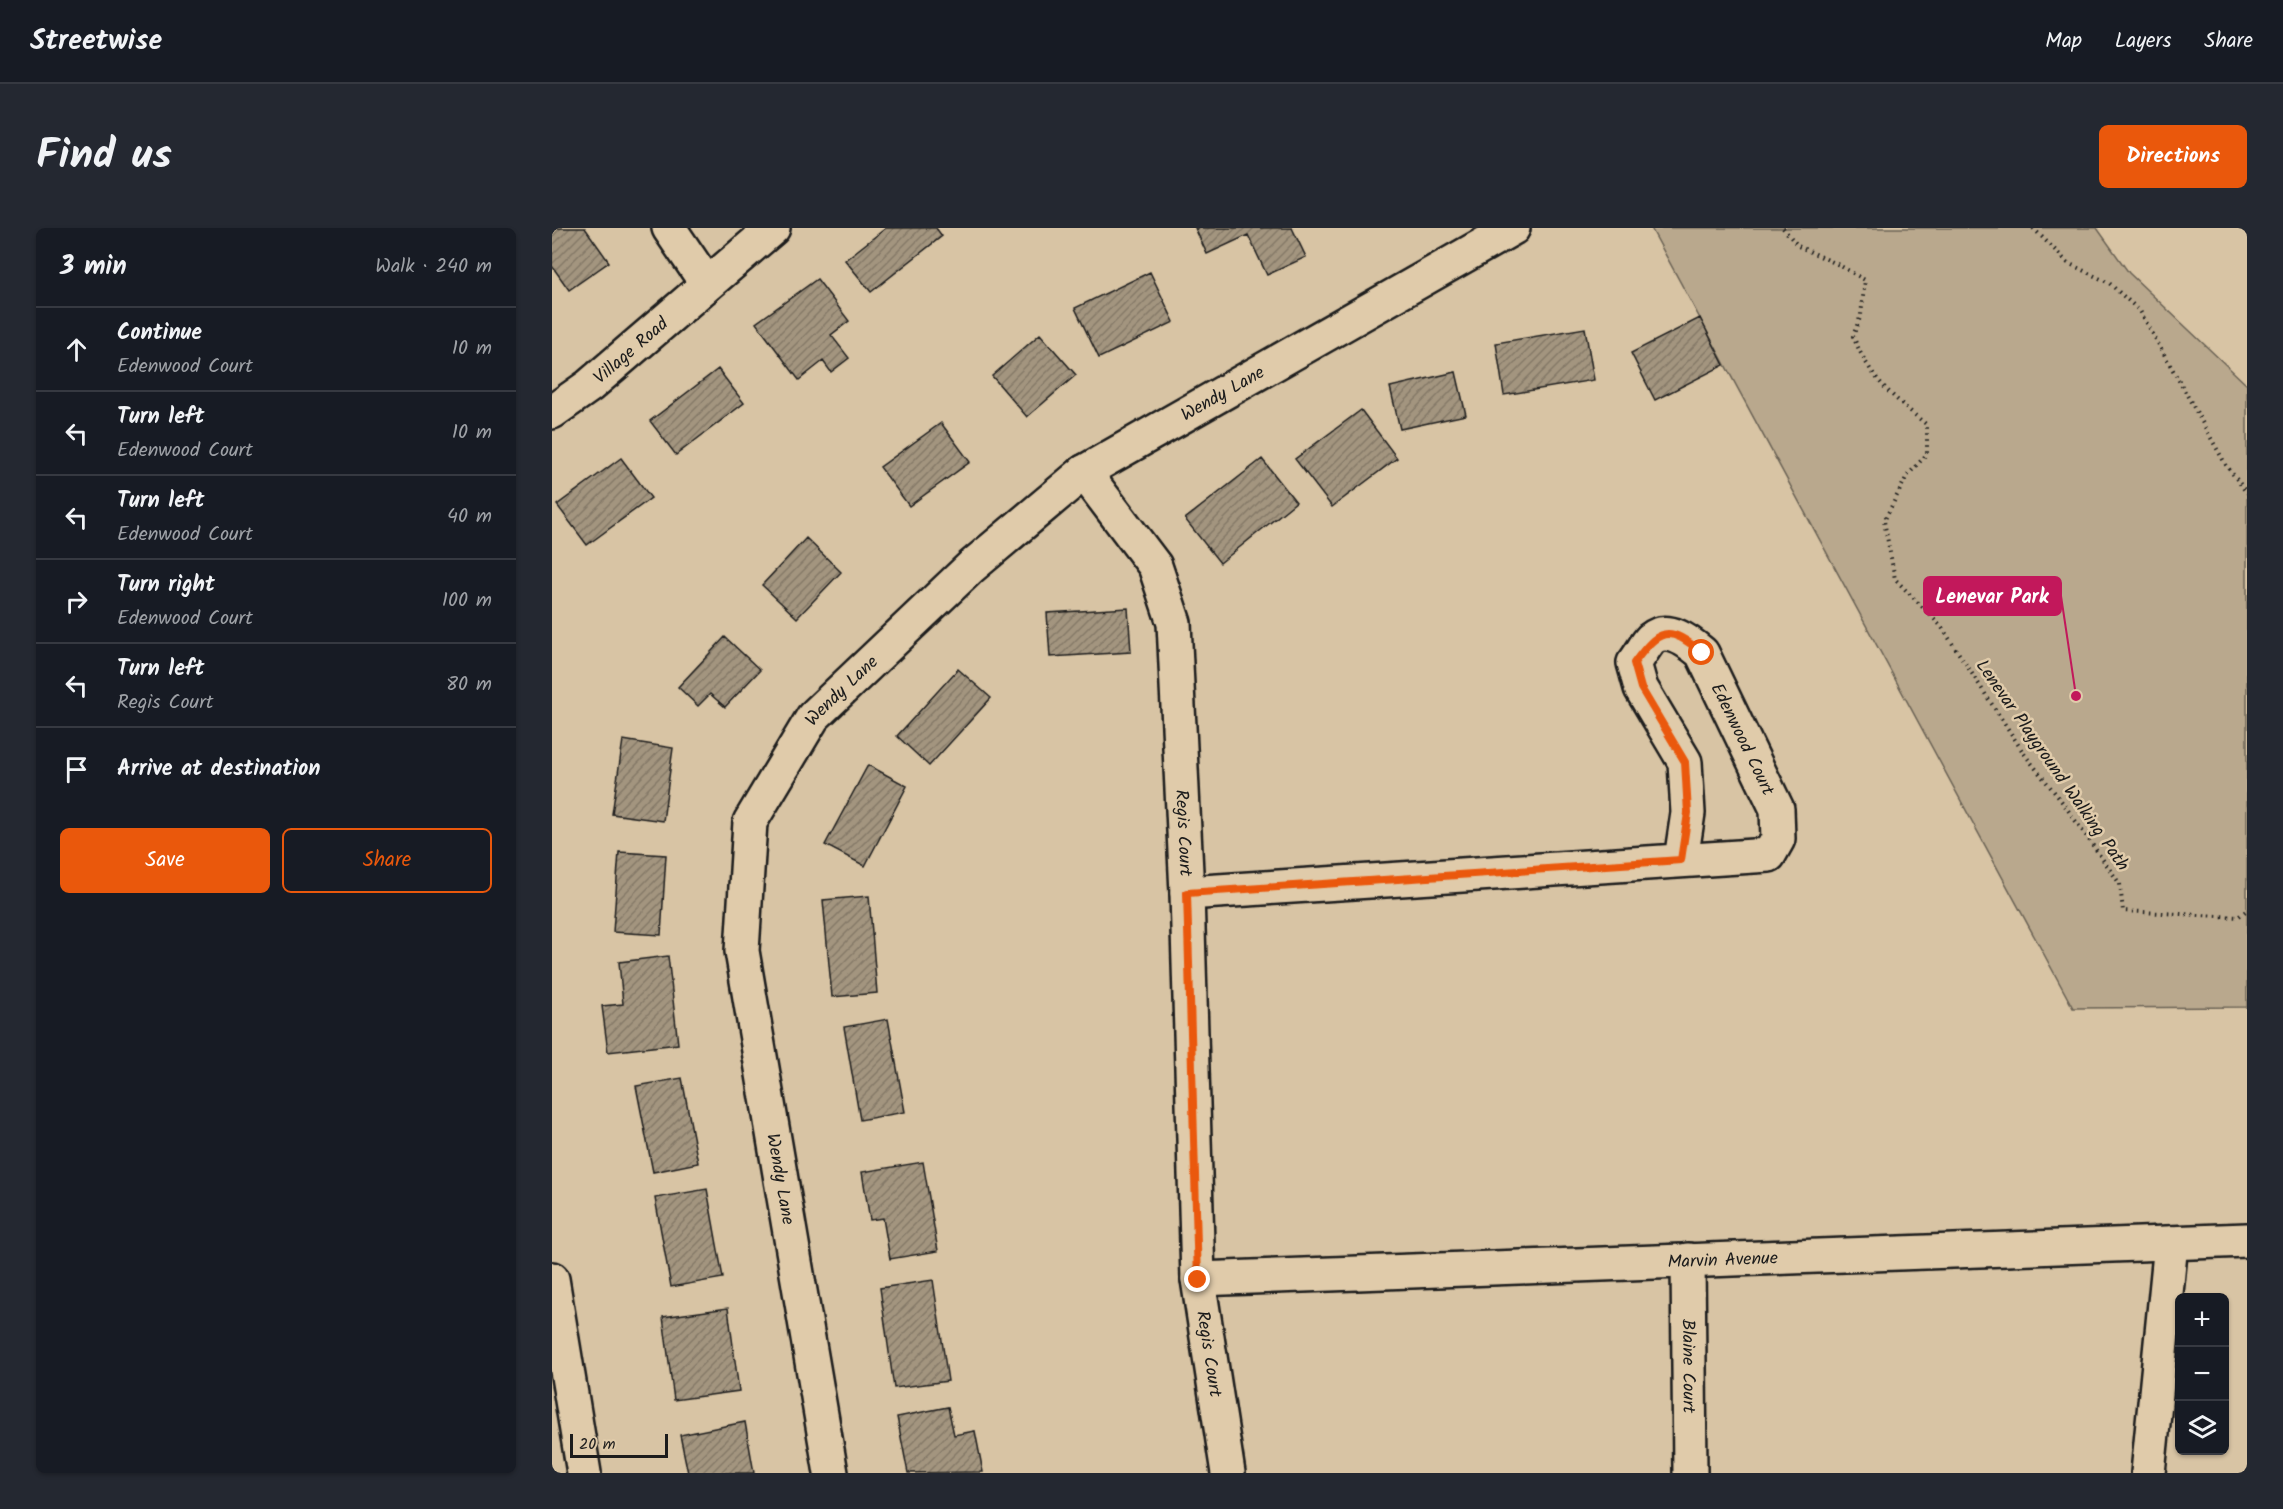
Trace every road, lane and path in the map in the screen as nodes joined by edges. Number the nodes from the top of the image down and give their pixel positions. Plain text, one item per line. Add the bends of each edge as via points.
1 (669, 228) edge
2 (773, 228) edge
3 (1513, 228) edge
4 (1783, 228) edge
5 (2033, 228) edge
6 (707, 284) junction
7 (552, 412) edge
8 (1084, 472) junction
9 (2247, 492) edge
10 (1681, 860) junction
11 (1187, 893) junction
12 (2247, 910) edge
13 (2247, 1240) edge
14 (2171, 1243) junction
15 (1688, 1260) junction
16 (552, 1279) edge
17 (1198, 1280) junction
18 (584, 1473) edge
19 (831, 1473) edge
20 (1228, 1473) edge
21 (1690, 1473) edge
22 (2148, 1473) edge

1 - 6 street
2 - 6 street, Village Road
3 - 8 street, Wendy Lane
4 - 12 path, Lenevar Playground Walking Path via 1798,246 1865,280 1854,336 1865,365 1893,397 1927,425 1927,454 1907,476 1884,521 1895,579 1941,626 2025,755 2114,875 2120,884 2123,911 2238,917
5 - 9 path via 2068,264 2109,283 2140,311 2226,465
6 - 7 street, Village Road via 589,386
8 - 11 street, Regis Court via 1155,566 1173,623
8 - 19 street, Wendy Lane via 971,567 813,717 750,822 742,951
10 - 10 street, Edenwood Court via 1769,855 1778,838 1777,809 1702,653 1685,638 1663,634 1652,639 1634,663 1641,688 1685,762 1688,813
10 - 11 street, Edenwood Court
11 - 17 street, Regis Court
13 - 14 street, Marvin Avenue
14 - 15 street, Marvin Avenue
14 - 22 street
15 - 17 street, Marvin Avenue
15 - 21 street, Blaine Court
16 - 18 street
17 - 20 street, Regis Court

